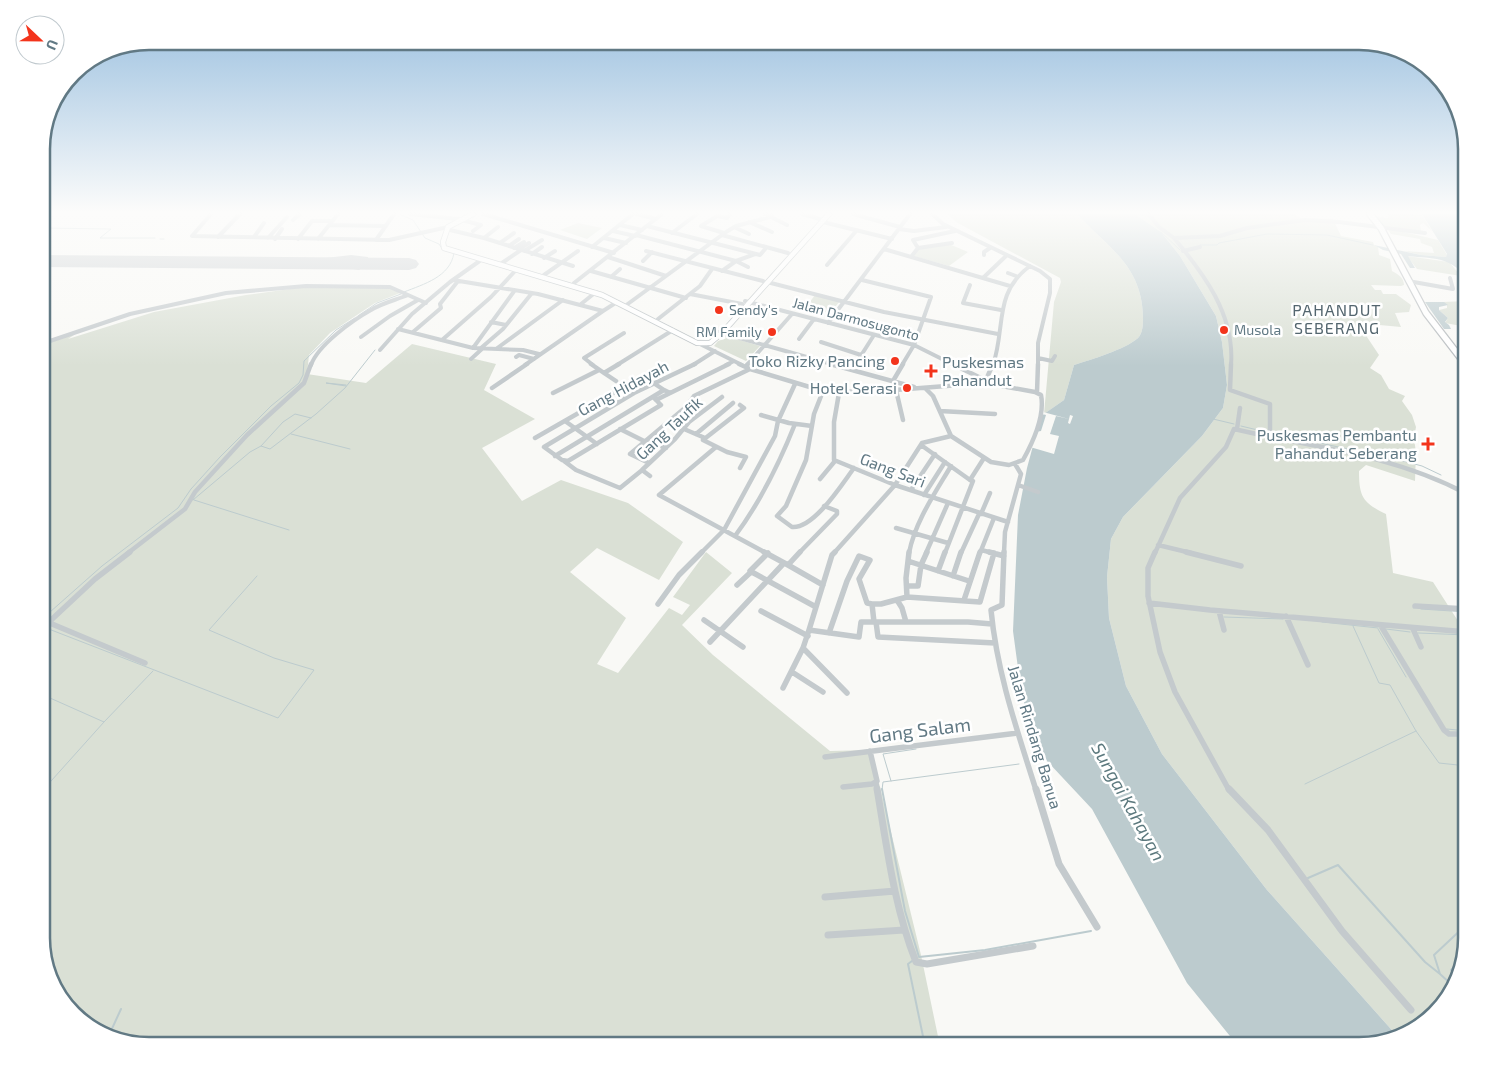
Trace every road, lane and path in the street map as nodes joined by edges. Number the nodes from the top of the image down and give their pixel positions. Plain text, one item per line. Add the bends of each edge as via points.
1 (475, 265) edge
2 (502, 265) edge
3 (502, 265) edge
4 (557, 265) edge
5 (570, 265) edge
6 (599, 265) edge
7 (630, 265) edge
8 (680, 265) edge
9 (695, 265) edge
10 (731, 265) edge
11 (743, 265) edge
12 (779, 265) edge
13 (780, 265) edge
14 (873, 265) edge
15 (940, 265) edge
16 (997, 265) edge
17 (1027, 265) edge
18 (1193, 265) edge
19 (1399, 265) edge
20 (574, 266) dead end
21 (1030, 266) junction
22 (748, 267) dead end
23 (620, 269) dead end
24 (712, 269) junction
25 (516, 270) junction
26 (591, 271) junction
27 (722, 271) junction
28 (527, 272) junction
29 (1008, 273) dead end
30 (544, 275) junction
31 (611, 276) junction
32 (666, 276) junction
33 (1016, 276) junction
34 (984, 277) junction
35 (1450, 278) dead end
36 (455, 280) junction
37 (862, 280) junction
38 (765, 281) junction
39 (1408, 281) junction
40 (574, 283) junction
41 (970, 285) dead end
42 (1010, 286) junction
43 (498, 288) junction
44 (651, 288) junction
45 (515, 290) junction
46 (596, 292) junction
47 (406, 293) junction
48 (532, 293) junction
49 (690, 294) junction
50 (686, 298) junction
51 (418, 300) junction
52 (563, 300) junction
53 (845, 301) junction
54 (427, 302) junction
55 (617, 302) junction
56 (746, 302) junction
57 (581, 304) junction
58 (440, 305) junction
59 (626, 305) junction
60 (1001, 310) junction
61 (603, 311) junction
62 (792, 314) junction
63 (658, 319) junction
64 (814, 319) junction
65 (924, 320) junction
66 (491, 322) junction
67 (828, 323) junction
68 (665, 324) junction
69 (506, 325) junction
70 (398, 329) junction
71 (672, 330) junction
72 (413, 332) junction
73 (720, 332) junction
74 (624, 333) dead end
75 (998, 334) junction
76 (874, 335) junction
77 (361, 338) dead end
78 (800, 339) dead end
79 (442, 340) junction
80 (50, 341) edge
81 (709, 342) junction
82 (821, 342) dead end
83 (697, 343) junction
84 (914, 345) junction
85 (765, 346) junction
86 (473, 348) junction
87 (482, 348) junction
88 (496, 349) junction
89 (380, 350) dead end
90 (714, 350) junction
91 (539, 354) junction
92 (862, 355) junction
93 (1458, 355) edge
94 (1056, 356) dead end
95 (516, 358) dead end
96 (1038, 358) junction
97 (471, 359) dead end
98 (534, 359) junction
99 (734, 361) junction
100 (748, 368) junction
101 (852, 370) junction
102 (601, 371) junction
103 (616, 381) dead end
104 (893, 381) junction
105 (985, 381) junction
106 (654, 383) junction
107 (794, 384) junction
108 (492, 388) dead end
109 (917, 388) junction
110 (925, 388) junction
111 (664, 390) junction
112 (896, 390) junction
113 (823, 391) junction
114 (1037, 392) junction
115 (670, 393) junction
116 (839, 393) junction
117 (553, 394) dead end
118 (722, 397) dead end
119 (655, 398) junction
120 (733, 403) dead end
121 (740, 405) dead end
122 (1240, 408) dead end
123 (940, 411) junction
124 (995, 414) dead end
125 (761, 416) dead end
126 (903, 420) dead end
127 (565, 421) junction
128 (778, 421) junction
129 (795, 424) junction
130 (812, 426) junction
131 (575, 428) junction
132 (684, 429) junction
133 (1237, 429) junction
134 (620, 430) junction
135 (696, 434) junction
136 (586, 436) junction
137 (951, 436) junction
138 (1270, 437) junction
139 (535, 438) dead end
140 (705, 438) junction
141 (645, 441) junction
142 (597, 444) junction
143 (922, 445) junction
144 (716, 447) junction
145 (666, 448) junction
146 (1388, 452) dead end
147 (935, 454) junction
148 (555, 456) junction
149 (984, 458) junction
150 (564, 461) junction
151 (835, 461) junction
152 (1389, 461) junction
153 (945, 462) junction
154 (649, 464) junction
155 (1015, 464) junction
156 (951, 466) junction
157 (740, 468) dead end
158 (854, 468) junction
159 (641, 471) junction
160 (650, 476) dead end
161 (820, 479) dead end
162 (970, 480) junction
163 (895, 485) junction
164 (1018, 485) junction
165 (1458, 489) edge
166 (911, 490) junction
167 (1038, 492) dead end
168 (990, 493) dead end
169 (924, 495) junction
170 (933, 498) junction
171 (948, 504) junction
172 (824, 506) junction
173 (962, 508) junction
174 (980, 514) junction
175 (994, 518) junction
176 (1008, 522) junction
177 (896, 528) dead end
178 (724, 530) junction
179 (915, 534) junction
180 (735, 536) junction
181 (931, 538) junction
182 (948, 543) junction
183 (1158, 545) junction
184 (981, 550) junction
185 (994, 553) junction
186 (768, 554) junction
187 (1004, 556) junction
188 (908, 561) junction
189 (786, 564) junction
190 (921, 565) junction
191 (1241, 566) dead end
192 (938, 571) junction
193 (751, 572) junction
194 (953, 576) junction
195 (767, 581) junction
196 (969, 581) junction
197 (737, 585) dead end
198 (823, 585) junction
199 (907, 586) junction
200 (907, 597) junction
201 (897, 600) junction
202 (964, 600) junction
203 (1149, 603) junction
204 (658, 604) dead end
205 (872, 604) junction
206 (1415, 606) dead end
207 (816, 607) junction
208 (1458, 608) edge
209 (1220, 611) junction
210 (761, 612) dead end
211 (1286, 616) junction
212 (704, 620) dead end
213 (875, 622) junction
214 (906, 622) junction
215 (992, 624) junction
216 (1381, 626) junction
217 (1224, 630) dead end
218 (1413, 630) junction
219 (720, 631) junction
220 (1458, 632) edge
221 (808, 633) junction
222 (829, 633) junction
223 (710, 642) dead end
224 (994, 643) junction
225 (743, 647) dead end
226 (1421, 647) dead end
227 (803, 648) junction
228 (145, 663) dead end
229 (1308, 665) dead end
230 (792, 672) junction
231 (783, 688) dead end
232 (823, 692) dead end
233 (847, 693) dead end
234 (1018, 733) junction
235 (1458, 734) edge
236 (870, 751) junction
237 (825, 756) dead end
238 (876, 783) junction
239 (843, 787) dead end
240 (895, 891) junction
241 (825, 897) dead end
242 (1097, 927) dead end
243 (904, 930) junction
244 (828, 935) dead end
245 (1033, 946) dead end
246 (1411, 1010) dead end

1 - 36 street
2 - 25 main road
3 - 28 main road
4 - 30 street
5 - 20 street
6 - 26 street
7 - 32 street
8 - 32 street
9 - 24 street
10 - 27 street
11 - 22 street
12 - 38 main road
13 - 38 main road
14 - 37 street
15 - 34 street
16 - 34 street
17 - 21 street
18 - 138 street via 1213,292 1228,323 1232,348 1230,390 1270,404
19 - 39 highway
21 - 33 street
21 - 96 street via 1046,274 1050,281
23 - 31 street
24 - 27 street
24 - 49 street
25 - 28 main road
25 - 43 street
26 - 31 street
26 - 40 street
27 - 38 street
28 - 30 main road
28 - 46 main road
29 - 33 street
30 - 40 main road
31 - 44 street
32 - 44 street
33 - 42 street
34 - 42 street
35 - 39 street via 1453,289
36 - 43 street
36 - 54 street
36 - 58 street
37 - 53 street
37 - 65 street via 931,297
38 - 53 street
38 - 56 main road
39 - 93 highway via 1430,320
40 - 59 main road via 605,293
41 - 60 street via 963,303
42 - 60 street
43 - 45 street
43 - 79 street
44 - 50 street
44 - 59 street
45 - 48 street
45 - 66 street
46 - 55 main road
46 - 57 street
47 - 51 street
47 - 80 street via 390,287 306,286 226,293 130,314
47 - 228 street via 372,310 336,335 313,359 304,383 247,435 195,492 185,509 101,574 50,621
48 - 52 street
48 - 69 street
49 - 50 street
49 - 56 street, Jalan Darmosugonto
50 - 63 street
51 - 54 street
51 - 77 street
52 - 57 street
52 - 88 street
53 - 65 street
53 - 67 street
54 - 58 street
54 - 70 street
55 - 59 main road
55 - 61 street
56 - 62 street, Jalan Darmosugonto
56 - 73 main road
57 - 61 street
58 - 72 street via 441,308
59 - 63 main road
59 - 68 main road
60 - 75 street
61 - 91 street
62 - 64 street, Jalan Darmosugonto
62 - 85 street
63 - 68 main road
64 - 67 street, Jalan Darmosugonto
64 - 78 street
65 - 75 street
65 - 84 street
66 - 69 street
66 - 86 street
67 - 76 street, Jalan Darmosugonto
68 - 71 main road
68 - 81 main road
69 - 87 street
70 - 72 street
70 - 89 street
71 - 83 main road
71 - 102 street
72 - 79 street
73 - 81 main road
73 - 85 street
74 - 102 street via 584,358
75 - 105 street via 995,358
76 - 84 street, Jalan Darmosugonto
76 - 92 street
79 - 86 street
81 - 83 main road
81 - 90 main road
82 - 92 street
83 - 90 street
84 - 104 street
84 - 105 street, Jalan Darmosugonto
85 - 100 street
85 - 101 street
86 - 87 street
87 - 88 street
87 - 97 street
88 - 91 street
90 - 99 street
90 - 106 street, Gang Hidayah via 686,369
91 - 98 street
92 - 101 street
94 - 96 street via 1052,361
95 - 98 street via 519,355
96 - 114 street
98 - 108 street
99 - 100 street
99 - 115 street
100 - 107 street
100 - 141 street via 741,375 694,396 686,407
101 - 104 street
102 - 103 street
102 - 117 street
104 - 109 street
105 - 110 street
105 - 114 street
106 - 111 street
106 - 127 street via 643,376
106 - 131 street, Gang Hidayah
107 - 113 street
107 - 128 street
109 - 110 street
109 - 112 street
110 - 123 street
111 - 115 street
111 - 119 street
112 - 116 street
112 - 126 street
113 - 116 street
113 - 130 street
114 - 155 street via 1043,404 1035,432 1026,456
115 - 119 street
116 - 151 street, Gang Sari via 834,434
118 - 132 street, Gang Taufik
119 - 134 street via 661,405
119 - 136 street
120 - 135 street
121 - 140 street via 744,408
122 - 133 street
123 - 124 street
123 - 137 street
125 - 128 street
127 - 131 street
127 - 139 street
128 - 129 street
128 - 178 street via 775,436
129 - 130 street
129 - 180 street via 780,460
130 - 172 street via 806,460 786,506 777,515 790,526 803,527
131 - 136 street
131 - 148 street, Gang Hidayah via 544,447
132 - 135 street
132 - 145 street, Gang Taufik
133 - 138 street
133 - 183 street via 1233,430 1226,447 1180,498
134 - 141 street
134 - 142 street
135 - 140 street
136 - 142 street
136 - 148 street
137 - 143 street
137 - 149 street
138 - 152 street
140 - 144 street
141 - 145 street
141 - 154 street via 630,454
142 - 150 street
143 - 147 street
143 - 163 street
144 - 157 street via 746,457
144 - 178 street via 659,494
145 - 154 street, Gang Taufik
146 - 152 street
147 - 153 street
147 - 166 street
148 - 150 street
149 - 155 street via 998,464
149 - 162 street
150 - 159 street via 576,470 619,488
151 - 158 street, Gang Sari
151 - 161 street
152 - 165 street via 1428,473
153 - 156 street
153 - 169 street
154 - 159 street, Gang Taufik
155 - 164 street via 1022,472
156 - 162 street
156 - 170 street
158 - 163 street, Gang Sari
158 - 172 street
159 - 160 street, Gang Taufik
162 - 173 street via 973,481
163 - 166 street, Gang Sari
163 - 198 street via 833,555
164 - 167 street
164 - 176 street
166 - 169 street, Gang Sari
168 - 174 street
169 - 170 street, Gang Sari
170 - 171 street, Gang Sari
170 - 179 street
171 - 173 street, Gang Sari
171 - 181 street
172 - 189 street via 837,511 837,514
173 - 174 street, Gang Sari
173 - 182 street
174 - 175 street, Gang Sari
174 - 194 street
175 - 176 street, Gang Sari
175 - 184 street
176 - 187 street
177 - 179 street
178 - 180 street
178 - 204 street via 679,575
179 - 181 street
179 - 188 street via 908,551
180 - 186 street
181 - 182 street
181 - 190 street
182 - 192 street
183 - 191 street
183 - 203 street via 1147,571
184 - 185 street
184 - 196 street
185 - 187 street
185 - 202 street via 981,602
186 - 189 street
186 - 193 street
187 - 215 street via 1002,605 991,610
188 - 190 street
188 - 199 street
189 - 195 street
189 - 198 street
190 - 192 street
190 - 199 street via 918,586
192 - 194 street
193 - 195 street
193 - 197 street
194 - 196 street
195 - 207 street
195 - 219 street
196 - 202 street
198 - 207 street
199 - 200 street
200 - 201 street
200 - 202 street
201 - 205 street
201 - 214 street
203 - 209 street
203 - 246 street via 1160,652 1175,692 1231,793 1268,830 1336,924
205 - 213 street
205 - 222 street via 867,603 859,580 870,560 859,556
206 - 208 street
207 - 221 street
209 - 211 street
209 - 217 street
210 - 221 street
211 - 216 street
211 - 229 street
212 - 219 street
213 - 214 street
213 - 222 street via 861,622 860,636
213 - 224 street via 878,636
214 - 215 street
215 - 224 street, Jalan Rindang Banua
216 - 218 street
216 - 235 street via 1444,730
218 - 220 street
218 - 226 street
219 - 223 street
219 - 225 street
221 - 222 street
221 - 227 street
224 - 234 street, Jalan Rindang Banua via 1004,693
227 - 230 street
227 - 233 street
230 - 231 street
230 - 232 street
234 - 236 street, Gang Salam
234 - 242 street, Jalan Rindang Banua via 1056,856
236 - 237 street, Gang Salam
236 - 238 street
238 - 239 street
238 - 240 street
240 - 241 street
240 - 243 street
243 - 244 street
243 - 245 street via 916,962 927,964

